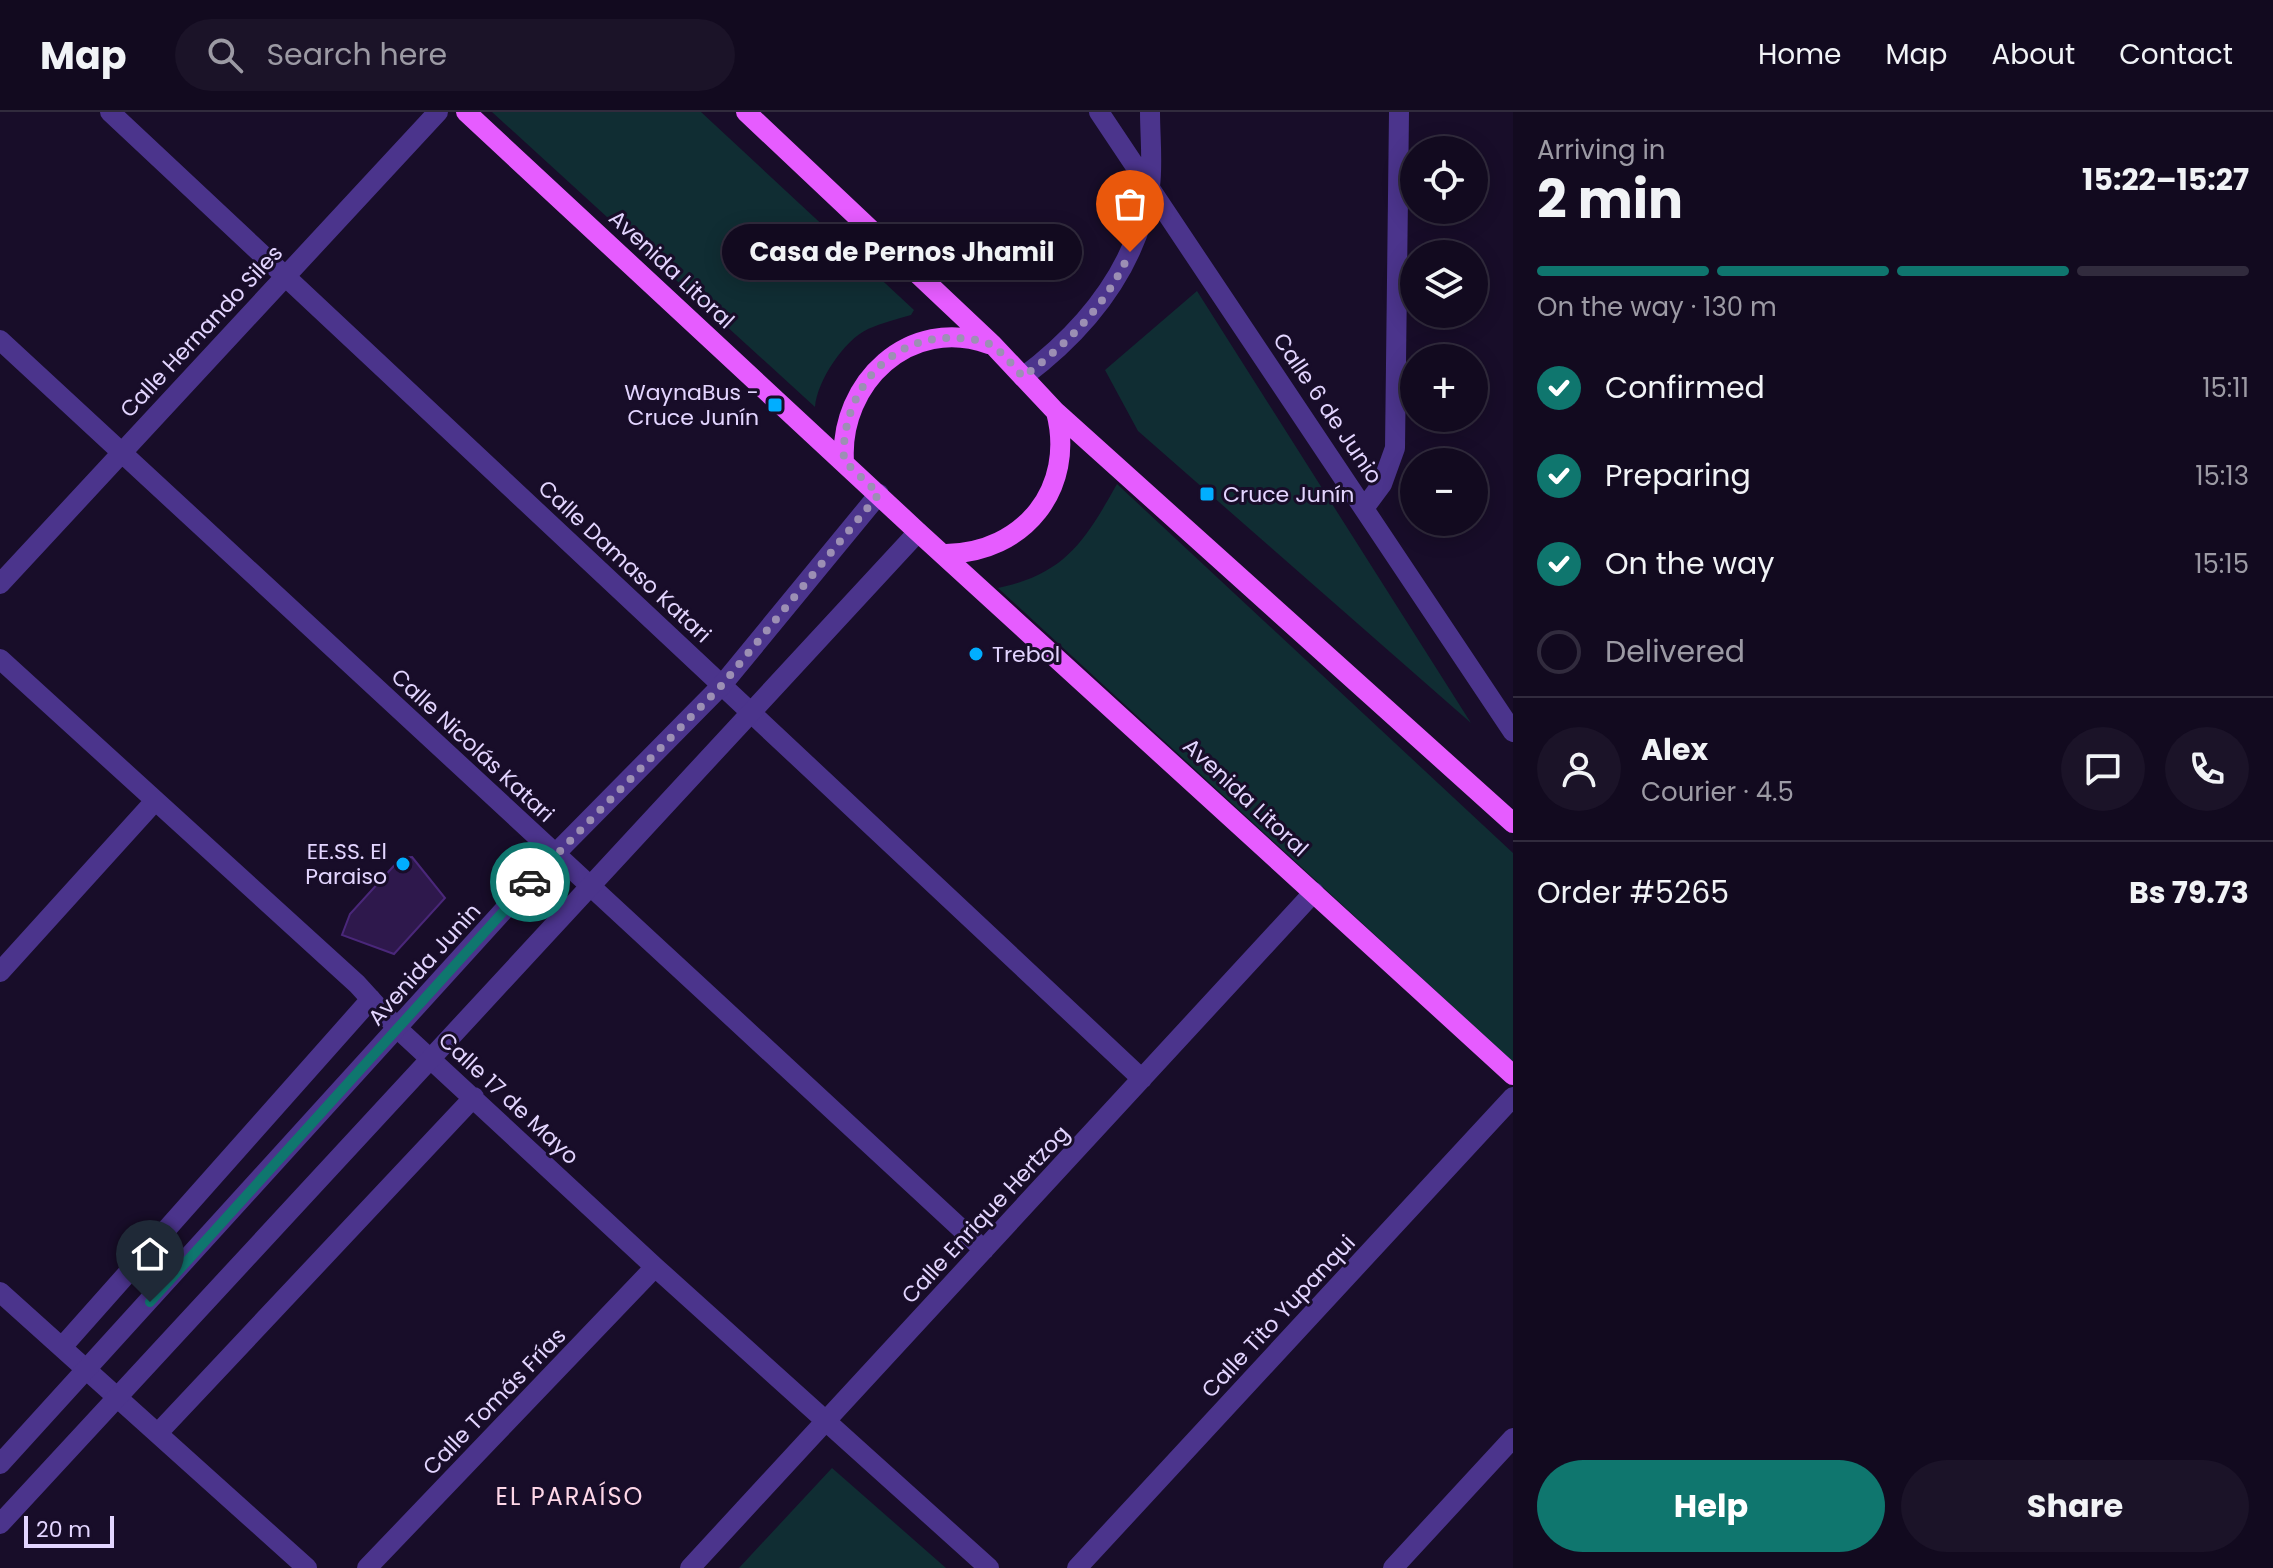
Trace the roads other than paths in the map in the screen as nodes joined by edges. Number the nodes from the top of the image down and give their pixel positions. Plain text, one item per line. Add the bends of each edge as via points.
1 (110, 112) edge
2 (438, 112) edge
3 (466, 112) edge
4 (746, 112) edge
5 (1099, 112) edge
6 (1150, 112) edge
7 (1399, 112) edge
8 (1150, 185) junction
9 (285, 276) junction
10 (0, 340) edge
11 (993, 345) junction
12 (1023, 377) junction
13 (1056, 412) junction
14 (120, 451) junction
15 (844, 461) junction
16 (879, 494) junction
17 (1365, 507) junction
18 (918, 532) junction
19 (946, 554) junction
20 (0, 584) edge
21 (0, 659) edge
22 (722, 685) junction
23 (750, 711) junction
24 (1513, 732) edge
25 (154, 802) junction
26 (1513, 823) edge
27 (555, 854) junction
28 (590, 886) junction
29 (1314, 892) junction
30 (0, 972) edge
31 (371, 999) junction
32 (398, 1029) junction
33 (433, 1058) junction
34 (1513, 1075) edge
35 (1142, 1079) junction
36 (474, 1097) junction
37 (1513, 1097) edge
38 (984, 1250) junction
39 (655, 1267) junction
40 (0, 1292) edge
41 (62, 1347) junction
42 (87, 1370) junction
43 (119, 1398) junction
44 (826, 1421) junction
45 (158, 1433) junction
46 (1513, 1438) edge
47 (0, 1464) edge
48 (0, 1524) edge
49 (307, 1568) edge
50 (367, 1568) edge
51 (690, 1568) edge
52 (989, 1568) edge
53 (1077, 1568) edge
54 (1393, 1568) edge

1 - 9 street, Calle Damaso Katari
2 - 9 street, Calle Hernando Siles
3 - 15 main road, Avenida Litoral
4 - 11 main road
5 - 8 street, Calle 6 de Junio
6 - 8 street
7 - 17 street via 1395,448 1382,484
8 - 12 street via 1120,274 1094,314
8 - 17 street, Calle 6 de Junio
9 - 14 street, Calle Hernando Siles
9 - 22 street, Calle Damaso Katari
10 - 14 street, Calle Nicolás Katari
11 - 12 main road
11 - 15 main road via 934,339 880,365 853,403 845,425
12 - 13 main road
13 - 19 main road via 1061,458 1038,513 990,548
13 - 26 main road
14 - 20 street, Calle Hernando Siles
14 - 27 street, Calle Nicolás Katari
15 - 16 main road
16 - 18 main road
16 - 22 street, Avenida Junin
17 - 24 street, Calle 6 de Junio
18 - 19 main road
18 - 23 street
19 - 29 main road, Avenida Litoral
21 - 25 street, Calle 17 de Mayo
22 - 23 street, Calle Damaso Katari
22 - 27 street, Avenida Junin
23 - 28 street
23 - 35 street, Calle Damaso Katari
25 - 30 street
25 - 31 street, Calle 17 de Mayo
27 - 28 street, Calle Nicolás Katari
27 - 32 street, Avenida Junin
28 - 33 street
28 - 38 street, Calle Nicolás Katari
29 - 34 main road, Avenida Litoral
29 - 35 street, Calle Enrique Hertzog
31 - 32 street, Calle 17 de Mayo
31 - 41 street
32 - 33 street, Calle 17 de Mayo
32 - 42 street, Avenida Junin
33 - 36 street, Calle 17 de Mayo
33 - 43 street
35 - 38 street, Calle Enrique Hertzog
36 - 39 street, Calle 17 de Mayo
36 - 45 street
37 - 53 street, Calle Tito Yupanqui
38 - 44 street, Calle Enrique Hertzog
39 - 44 street, Calle 17 de Mayo
39 - 50 street, Calle Tomás Frías
40 - 41 street
41 - 42 street
42 - 43 street
42 - 47 street, Avenida Junin
43 - 45 street
43 - 48 street
44 - 51 street, Calle Enrique Hertzog
44 - 52 street, Calle 17 de Mayo
45 - 49 street
46 - 54 street

